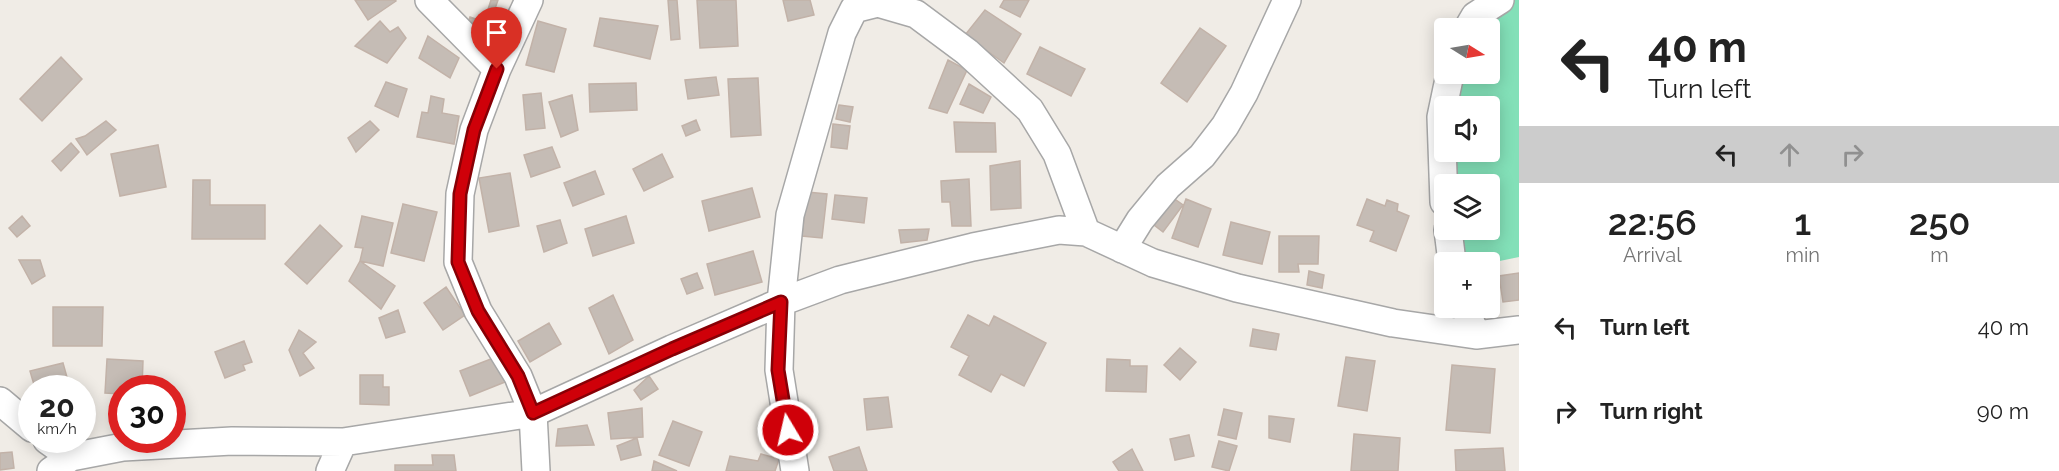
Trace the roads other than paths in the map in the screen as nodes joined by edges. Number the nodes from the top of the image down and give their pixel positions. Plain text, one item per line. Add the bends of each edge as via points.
1 (429, 0) edge
2 (529, 0) edge
3 (1287, 0) edge
4 (1500, 0) edge
5 (1474, 18) edge
6 (497, 69) junction
7 (1448, 84) edge
8 (1443, 174) edge
9 (1086, 232) junction
10 (1122, 249) junction
11 (781, 302) junction
12 (1468, 318) edge
13 (1519, 330) edge
14 (1476, 335) junction
15 (0, 401) edge
16 (533, 413) junction
17 (18, 416) edge
18 (343, 442) junction
19 (61, 464) edge
20 (330, 471) edge
21 (536, 471) edge
22 (795, 471) edge

1 - 6 street
2 - 6 street
3 - 10 street via 1245,93 1225,126 1202,156 1161,194
4 - 5 street
6 - 16 street via 474,130 460,194 458,262 478,311 518,376
7 - 8 street via 1441,117
9 - 10 street
9 - 11 street via 1059,230 973,248 840,280
9 - 11 street via 1057,154 1030,110 967,52 916,14 878,3 854,9 842,33 790,215
10 - 14 street via 1153,263 1237,288 1393,323
11 - 16 street
11 - 22 street via 778,370
12 - 14 street
13 - 14 street
15 - 17 street
16 - 18 street
16 - 21 street
18 - 19 street via 232,441 123,447
18 - 20 street

